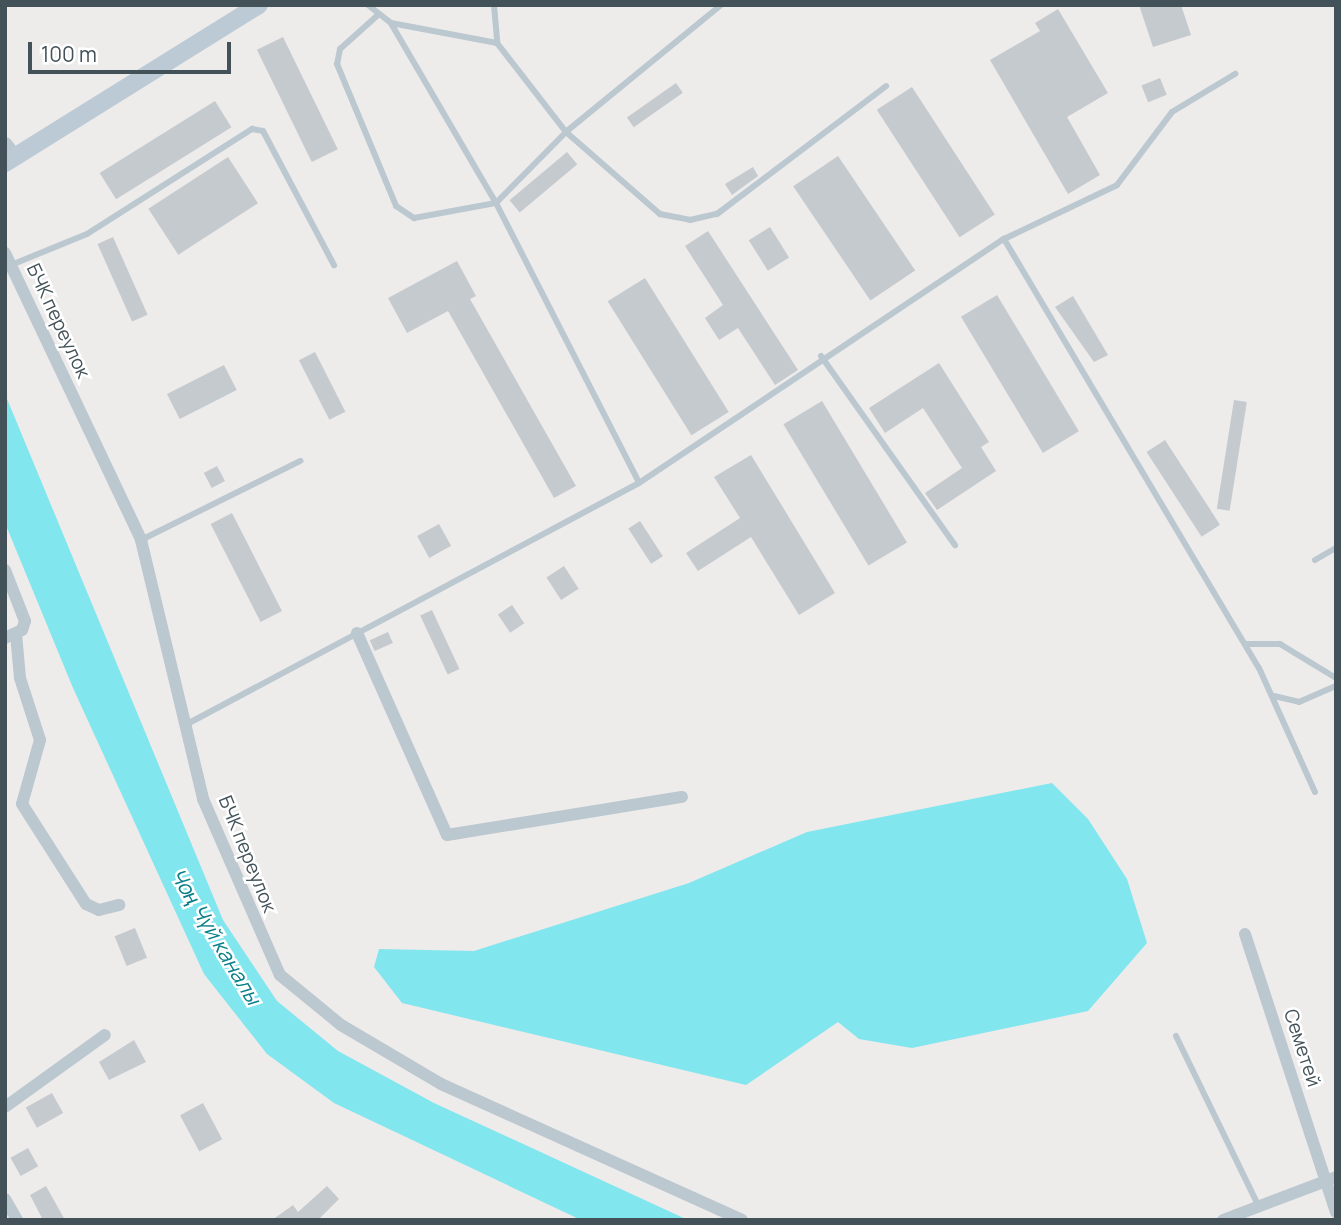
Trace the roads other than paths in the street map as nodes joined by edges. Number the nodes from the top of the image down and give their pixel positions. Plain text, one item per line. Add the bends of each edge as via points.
1 (259, 5) edge
2 (368, 5) edge
3 (494, 5) edge
4 (721, 5) edge
5 (379, 14) junction
6 (391, 23) junction
7 (497, 43) junction
8 (1234, 74) dead end
9 (886, 86) dead end
10 (566, 132) junction
11 (8, 155) edge
12 (496, 203) junction
13 (1004, 239) junction
14 (8, 259) edge
15 (334, 265) dead end
16 (821, 356) junction
17 (300, 461) dead end
18 (639, 483) junction
19 (141, 540) junction
20 (955, 545) dead end
21 (1336, 548) edge
22 (1315, 560) dead end
23 (5, 570) edge
24 (357, 633) junction
25 (11, 636) edge
26 (1245, 644) junction
27 (1336, 678) edge
28 (1336, 686) edge
29 (1274, 696) junction
30 (189, 723) junction
31 (1315, 792) dead end
32 (682, 797) dead end
33 (118, 905) dead end
34 (1245, 934) dead end
35 (105, 1035) dead end
36 (1176, 1036) dead end
37 (5, 1107) edge
38 (1330, 1178) edge
39 (5, 1199) edge
40 (1257, 1203) junction
41 (1336, 1213) edge
42 (17, 1220) edge
43 (742, 1220) edge
44 (1223, 1220) edge

1 - 11 main road
2 - 5 lane
3 - 7 lane
4 - 10 lane
5 - 6 lane
5 - 12 lane via 340,49 337,64 396,206 414,218
6 - 7 lane
6 - 12 lane
7 - 10 lane
8 - 13 lane via 1172,112 1117,185
9 - 10 lane via 735,204 690,220 660,214
10 - 12 lane
12 - 18 lane
13 - 16 lane
13 - 26 lane
14 - 15 lane via 87,234 252,129 263,131
14 - 19 street, БЧК переулок
16 - 18 lane
16 - 20 lane
17 - 19 lane
18 - 24 lane
19 - 30 street, БЧК переулок
21 - 22 lane
23 - 25 street via 24,621
24 - 30 lane
24 - 32 street via 447,835
25 - 33 street via 40,740 22,804 86,904 99,910
26 - 27 lane via 1280,644
26 - 29 lane
28 - 29 lane via 1299,702
29 - 31 lane
30 - 43 street, БЧК переулок via 203,799 280,975 341,1025 441,1084
34 - 38 street, Семетей
35 - 37 street
36 - 40 lane
38 - 40 street
38 - 41 street, Семетей
39 - 42 street
40 - 44 street

